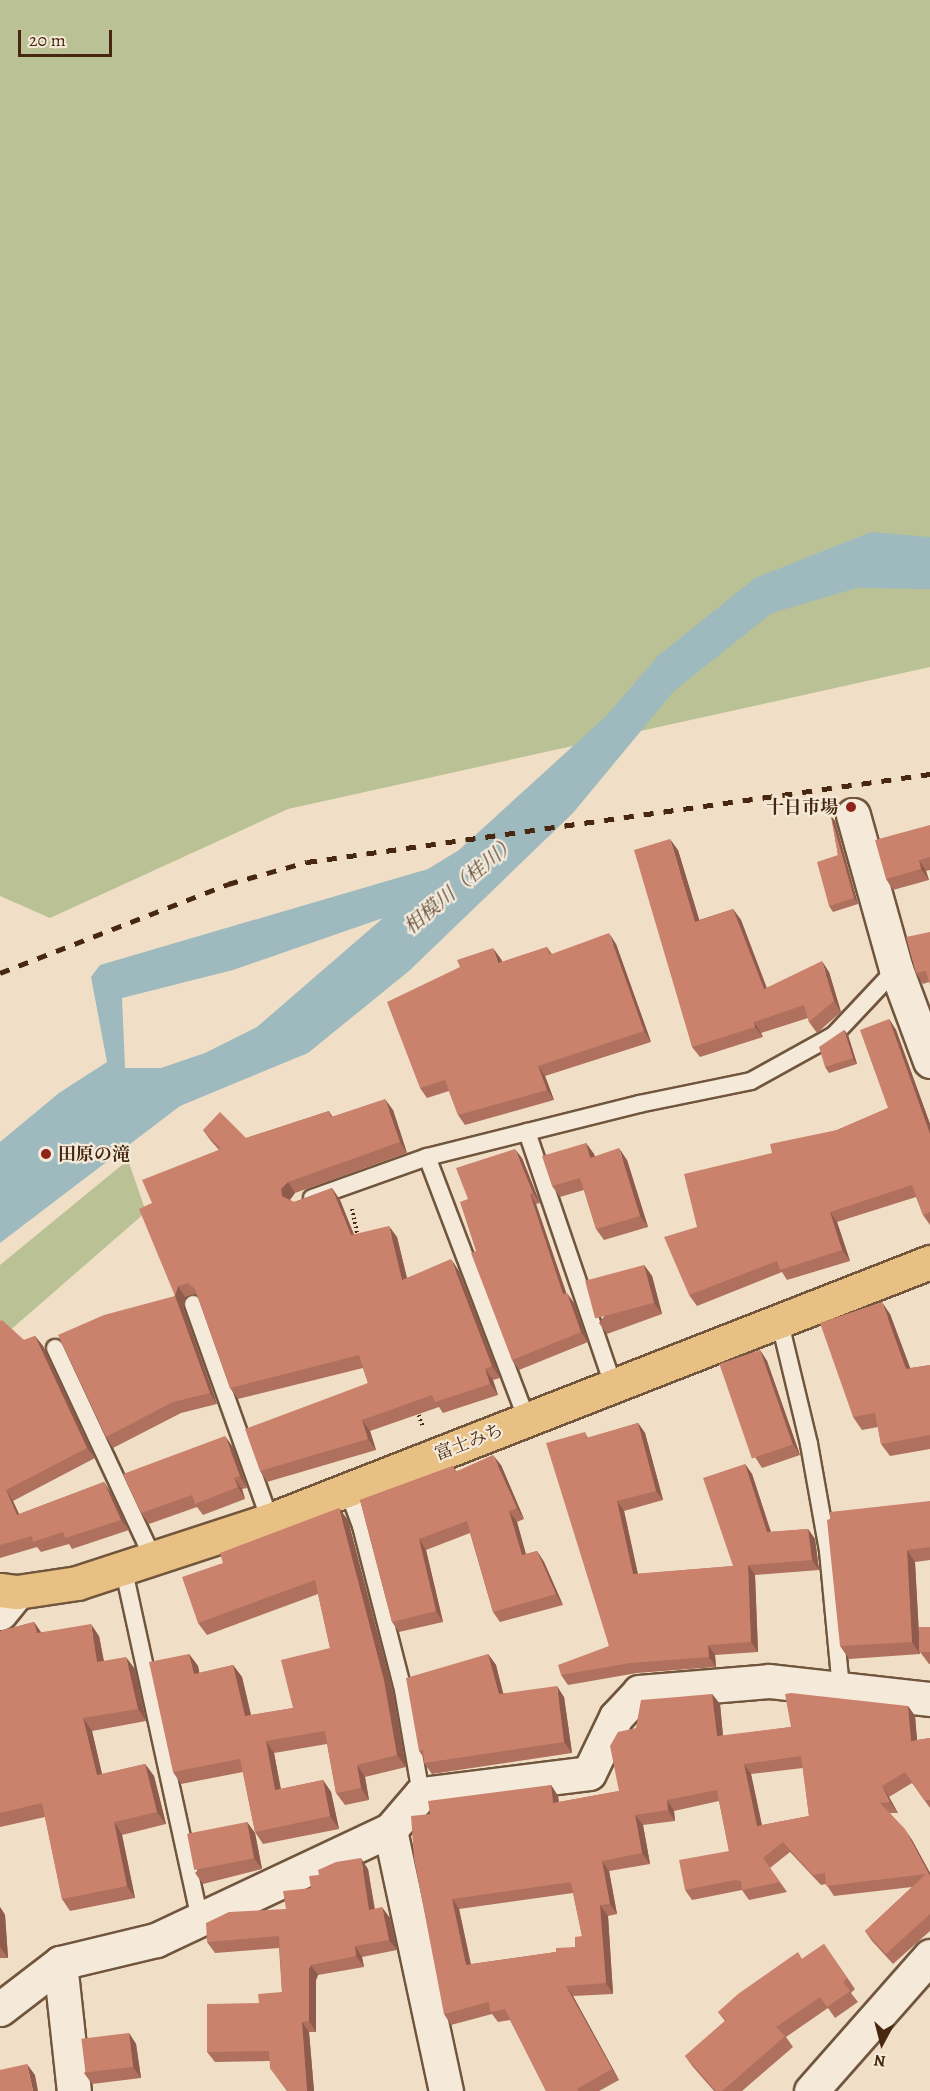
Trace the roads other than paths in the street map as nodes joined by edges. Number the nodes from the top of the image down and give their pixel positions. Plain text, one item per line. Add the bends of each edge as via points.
1 (853, 815) dead end
2 (896, 969) junction
3 (930, 1061) edge
4 (527, 1132) junction
5 (427, 1157) junction
6 (299, 1203) edge
7 (930, 1262) edge
8 (194, 1304) edge
9 (779, 1319) junction
10 (55, 1348) dead end
11 (613, 1384) junction
12 (527, 1420) junction
13 (347, 1488) junction
14 (270, 1520) junction
15 (154, 1560) junction
16 (124, 1570) junction
17 (6, 1598) edge
18 (841, 1689) junction
19 (930, 1699) edge
20 (421, 1794) junction
21 (390, 1830) junction
22 (200, 1919) junction
23 (930, 1956) edge
24 (60, 1963) junction
25 (0, 2008) edge
26 (74, 2091) edge
27 (446, 2091) edge
28 (811, 2091) edge

1 - 2 street
2 - 3 street
2 - 4 lane via 834,1035 752,1081
4 - 5 lane
4 - 11 lane
5 - 6 lane
5 - 12 lane
7 - 9 highway, 富士みち
8 - 14 lane
9 - 11 highway, 富士みち
9 - 18 lane via 809,1444 828,1551
10 - 15 lane
11 - 12 highway, 富士みち
12 - 13 highway, 富士みち
13 - 14 highway, 富士みち
13 - 20 lane via 361,1526 403,1690
14 - 15 highway, 富士みち
15 - 16 highway, 富士みち
16 - 17 highway, 富士みち
16 - 22 lane
18 - 19 street
18 - 20 street via 769,1681 639,1692 616,1717 589,1773
20 - 21 street
21 - 22 street
21 - 27 street
22 - 24 street via 156,1940
23 - 28 street
24 - 25 street
24 - 26 street

